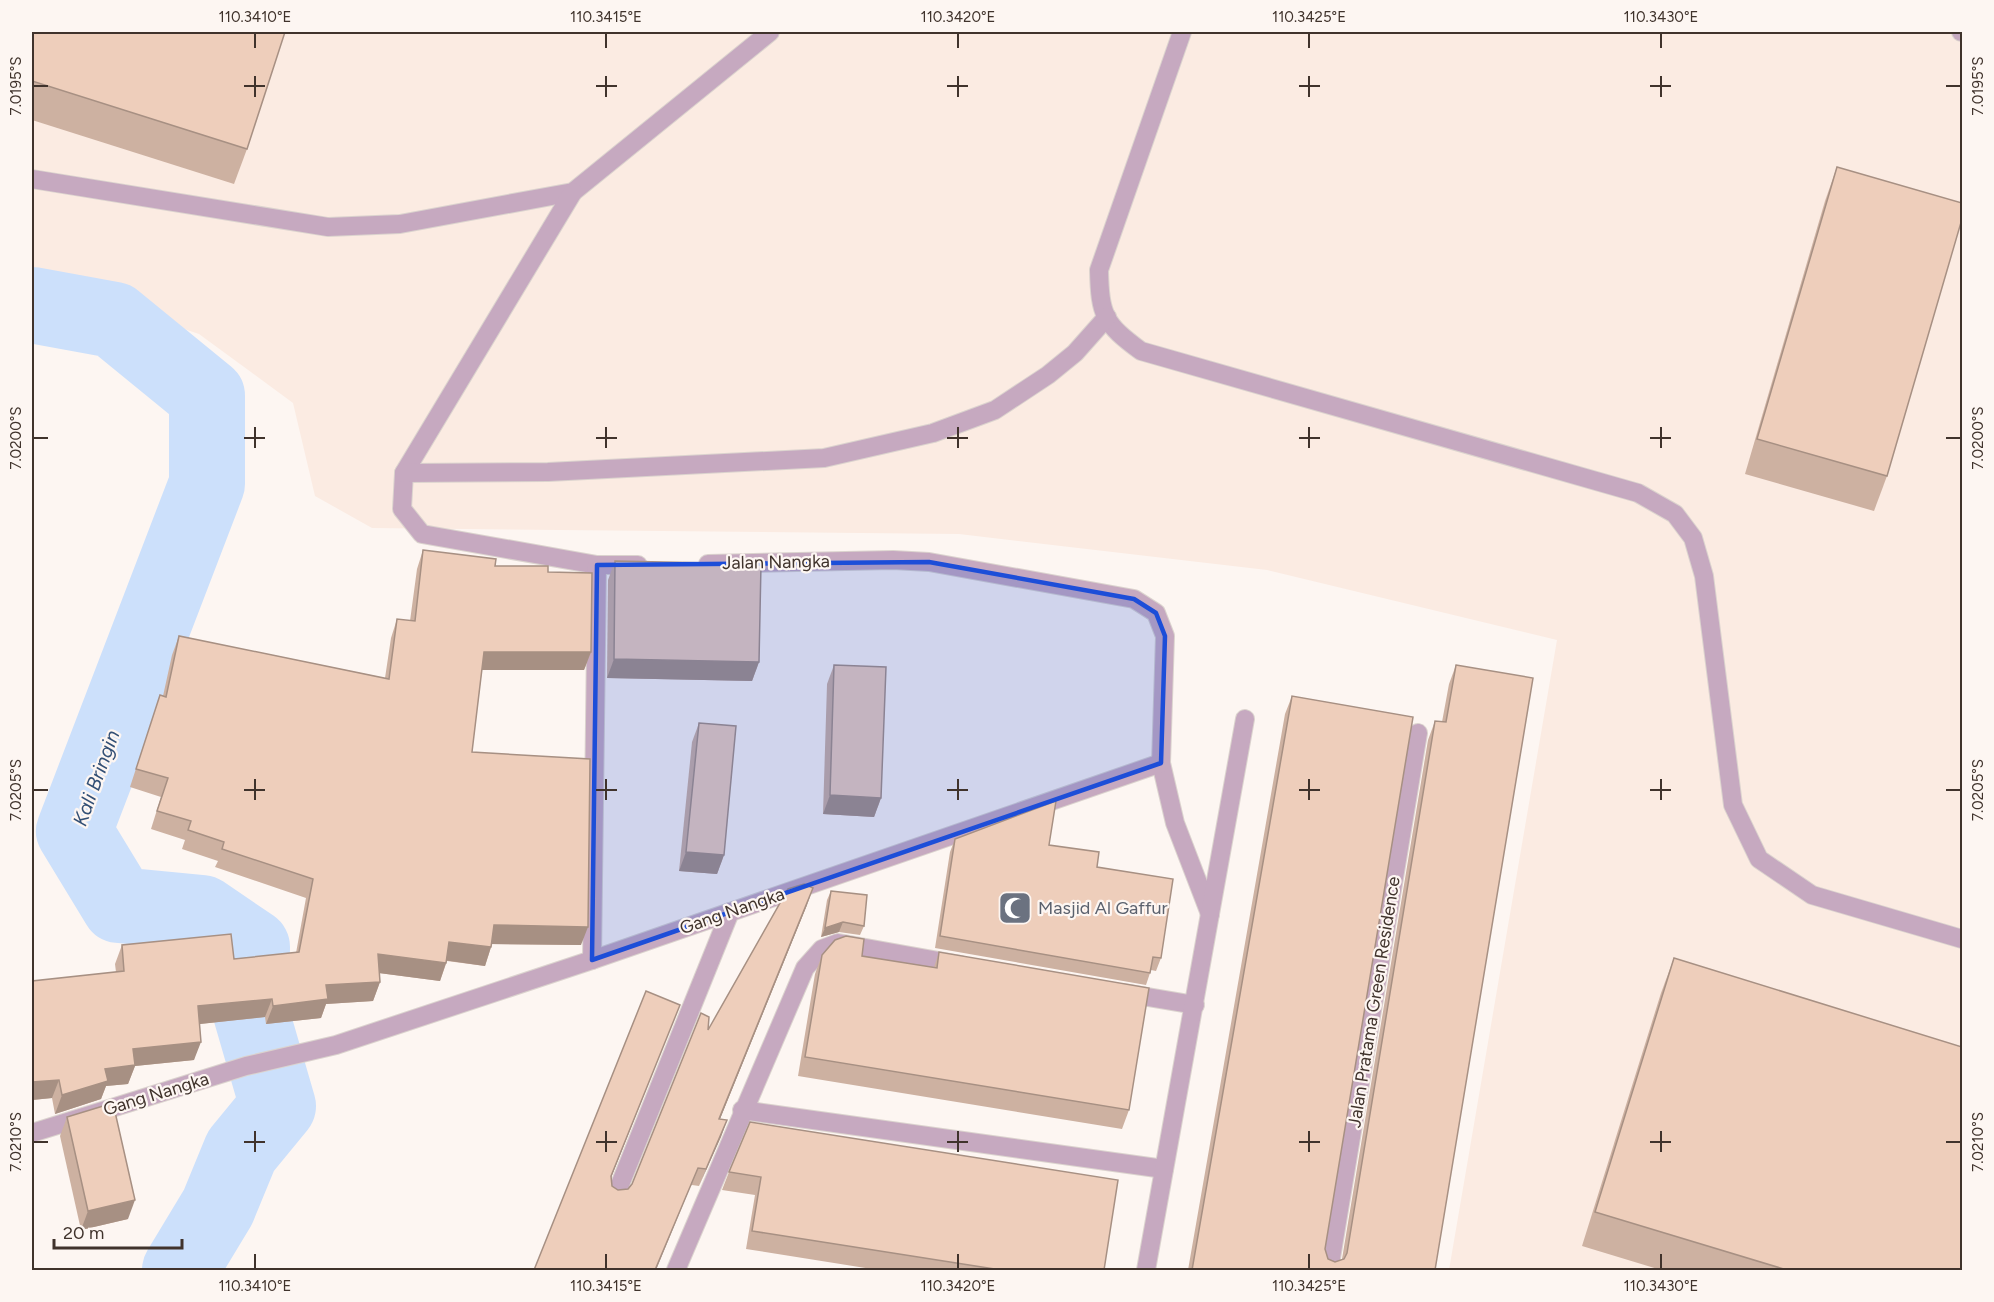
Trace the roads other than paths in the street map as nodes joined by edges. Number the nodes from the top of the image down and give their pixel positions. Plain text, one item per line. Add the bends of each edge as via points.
1 (770, 32) edge
2 (1182, 32) edge
3 (32, 179) edge
4 (573, 192) junction
5 (1107, 317) junction
6 (404, 473) junction
7 (693, 564) edge
8 (597, 565) junction
9 (658, 565) edge
10 (1245, 719) dead end
11 (1418, 733) dead end
12 (1161, 763) junction
13 (730, 912) junction
14 (1210, 914) junction
15 (1962, 939) edge
16 (592, 960) junction
17 (976, 968) edge
18 (1103, 989) edge
19 (1195, 1005) junction
20 (742, 1110) junction
21 (32, 1133) edge
22 (1164, 1169) junction
23 (615, 1197) edge
24 (676, 1270) edge
25 (1146, 1270) edge
26 (1329, 1270) edge

1 - 4 street
2 - 5 street via 1099,270 1100,306
3 - 4 street via 328,227 400,224
4 - 6 street
5 - 6 street via 1066,361 995,410 933,433 824,458 678,468
5 - 15 street via 1115,332 1141,351 1638,493 1675,514 1693,538 1704,576 1733,805 1759,859 1812,895
6 - 8 street via 402,509 422,534
7 - 12 street, Jalan Nangka via 929,562 1134,599 1156,613 1165,636
8 - 9 street
8 - 16 street
10 - 14 street
11 - 26 street, Jalan Pratama Green Residence
12 - 13 street, Gang Nangka
12 - 14 street, Jalan Nangka via 1175,823
13 - 16 street, Gang Nangka
13 - 23 street
14 - 19 street
16 - 21 street, Gang Nangka via 336,1045 246,1066
17 - 20 street via 838,943 822,949 805,968
18 - 19 street
19 - 22 street
20 - 22 street
20 - 24 street
22 - 25 street

